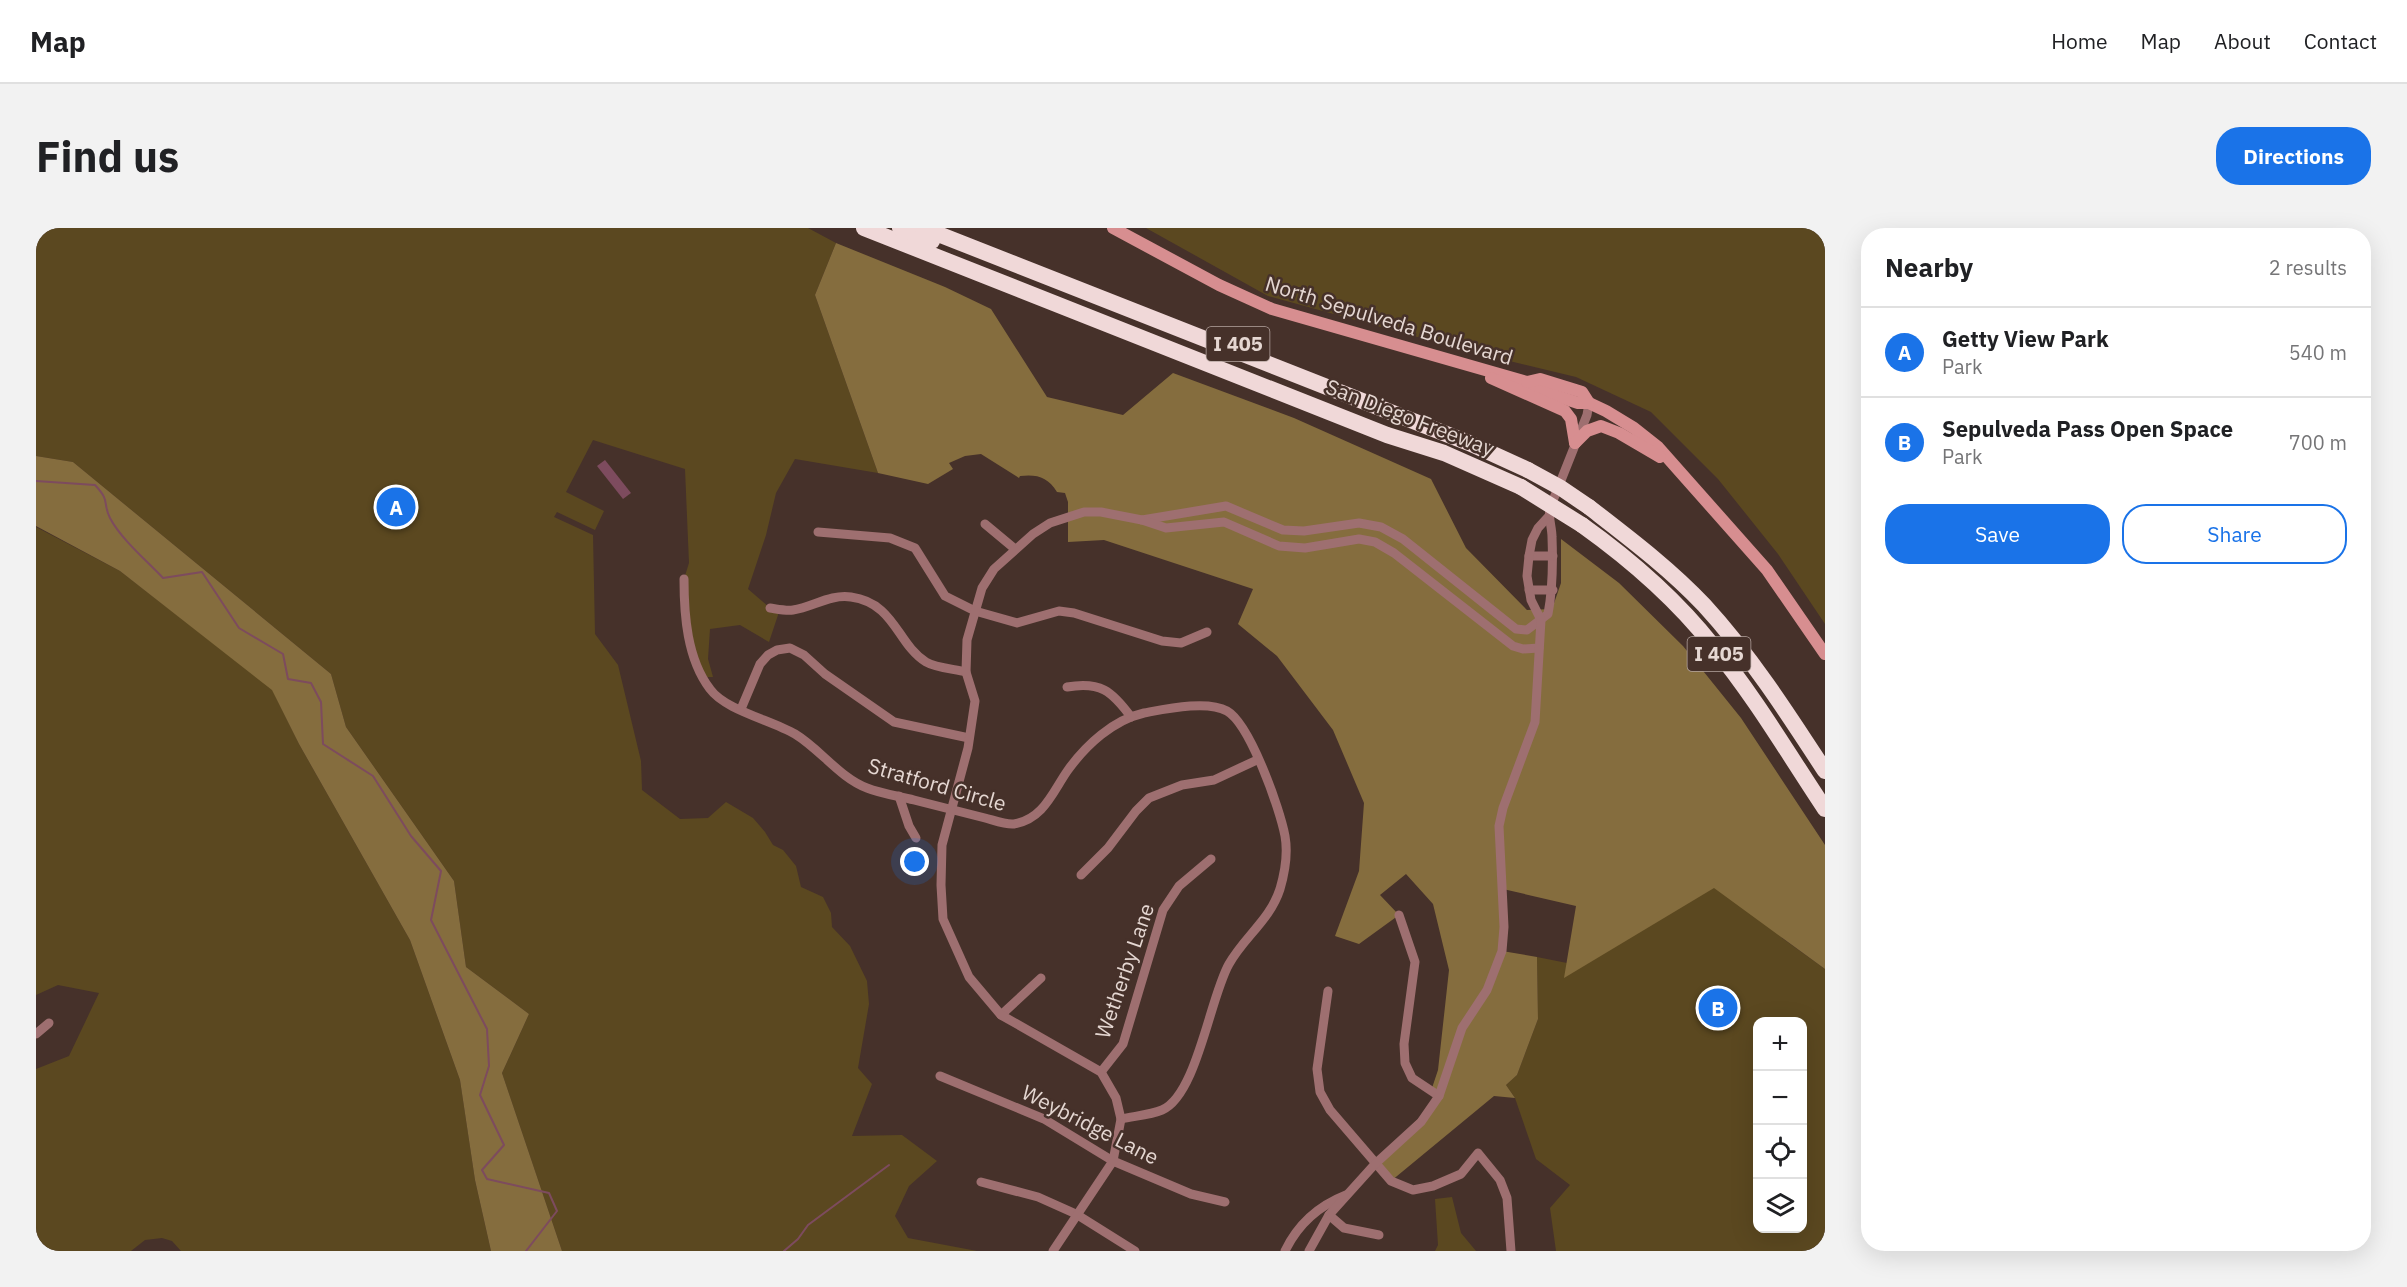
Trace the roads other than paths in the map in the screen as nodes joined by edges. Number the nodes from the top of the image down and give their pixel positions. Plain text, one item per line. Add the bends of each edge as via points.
1 (864, 228) edge
2 (900, 228) edge
3 (923, 228) edge
4 (945, 228) edge
5 (1113, 228) edge
6 (1468, 366) junction
7 (1589, 403) junction
8 (1387, 435) junction
9 (1575, 443) junction
10 (1529, 466) junction
11 (1682, 471) junction
12 (1591, 503) junction
13 (1549, 516) junction
14 (1142, 520) junction
15 (985, 524) dead end
16 (818, 532) dead end
17 (1015, 549) junction
18 (1529, 556) junction
19 (1553, 556) junction
20 (684, 579) dead end
21 (1529, 590) junction
22 (1553, 590) junction
23 (770, 608) dead end
24 (975, 611) junction
25 (1541, 620) junction
26 (1207, 632) dead end
27 (1539, 648) junction
28 (1825, 654) edge
29 (966, 672) junction
30 (1067, 687) dead end
31 (741, 709) junction
32 (1131, 717) junction
33 (969, 738) junction
34 (1825, 755) edge
35 (1257, 760) junction
36 (1825, 771) edge
37 (899, 796) junction
38 (1825, 809) edge
39 (952, 810) junction
40 (916, 838) dead end
41 (1211, 859) dead end
42 (1081, 875) dead end
43 (1399, 915) dead end
44 (1041, 978) dead end
45 (1328, 991) dead end
46 (1001, 1015) junction
47 (49, 1023) dead end
48 (36, 1034) edge
49 (1101, 1072) junction
50 (940, 1076) dead end
51 (1439, 1096) junction
52 (1121, 1119) junction
53 (1113, 1161) junction
54 (1375, 1164) junction
55 (981, 1182) dead end
56 (1348, 1194) junction
57 (1225, 1202) dead end
58 (1076, 1214) junction
59 (1329, 1215) junction
60 (1378, 1235) dead end
61 (1053, 1251) edge
62 (1136, 1251) edge
63 (1285, 1251) edge
64 (1309, 1251) edge
65 (1511, 1251) edge

1 - 8 highway, San Diego Freeway / I 405
2 - 8 highway via 1379,418
3 - 10 highway
4 - 10 highway, San Diego Freeway / I 405 via 1464,432
5 - 6 main road, North Sepulveda Boulevard via 1272,309
6 - 7 main road, North Sepulveda Boulevard via 1527,382 1578,403
6 - 9 main road via 1565,411 1571,419
7 - 9 street
7 - 11 main road, North Sepulveda Boulevard via 1646,436
8 - 38 highway, San Diego Freeway / I 405, bridge via 1444,453 1521,487 1582,525 1647,575 1700,630 1735,674
9 - 11 main road via 1597,426 1609,428
9 - 13 street
10 - 12 highway, San Diego Freeway / I 405
11 - 28 main road via 1767,570
12 - 34 highway, San Diego Freeway / I 405 via 1656,548 1713,602 1762,662
12 - 36 highway via 1704,605 1754,666
13 - 18 street via 1538,528
13 - 19 street
14 - 17 street via 1084,512 1050,523
14 - 25 street via 1226,506 1283,530 1359,523 1381,527 1403,539 1516,629 1527,630
14 - 27 street via 1166,528 1224,522 1279,546 1305,548 1359,539 1375,542 1513,646
15 - 17 street
16 - 24 street via 890,538 915,548 945,596
17 - 24 street via 994,569 982,588
18 - 19 street
18 - 21 street
19 - 22 street
20 - 31 street, Stratford Circle via 684,607 694,658 702,677 712,693
21 - 22 street
21 - 25 street
22 - 25 street via 1548,614
23 - 29 street via 792,610 830,598 851,597 870,603 887,614 927,663
24 - 26 street via 1017,623 1059,611 1074,613 1162,641 1181,643
24 - 29 street via 967,640
25 - 27 street
27 - 51 street via 1535,722 1499,826 1502,951 1487,990 1462,1028
29 - 33 street via 975,701
30 - 32 street via 1083,684 1105,690 1117,697
31 - 33 street via 760,664 777,650 790,648 894,722
31 - 37 street, Stratford Circle via 793,733 865,788
32 - 35 street, Stratford Circle via 1206,705 1225,710 1239,721
32 - 39 street, Stratford Circle via 1098,736 1073,764 1050,802 1036,814 1013,824
33 - 39 street
35 - 42 street via 1214,780 1182,785 1149,798
35 - 52 street, Stratford Circle via 1275,800 1285,838 1286,862 1279,891 1266,919 1238,949 1227,968 1190,1075 1179,1095 1164,1109
37 - 39 street, Stratford Circle
37 - 40 street
39 - 46 street via 942,845 943,919 969,977
41 - 49 street, Wetherby Lane via 1179,886 1163,910 1123,1044
43 - 51 street via 1415,962 1405,1063 1412,1078
44 - 46 street
45 - 54 street via 1317,1069 1320,1092
46 - 49 street
47 - 48 street
49 - 52 street via 1116,1098
50 - 53 street, Weybridge Lane via 1044,1119
51 - 54 street via 1421,1122
52 - 53 street
53 - 57 street, Weybridge Lane via 1191,1194
53 - 58 street
54 - 56 street
54 - 65 street via 1391,1181 1413,1190 1461,1174 1478,1154 1500,1180 1507,1198
55 - 58 street via 1038,1197
56 - 59 street
56 - 63 street via 1326,1204 1306,1220
58 - 61 street
58 - 62 street
59 - 60 street via 1344,1228
59 - 64 street

